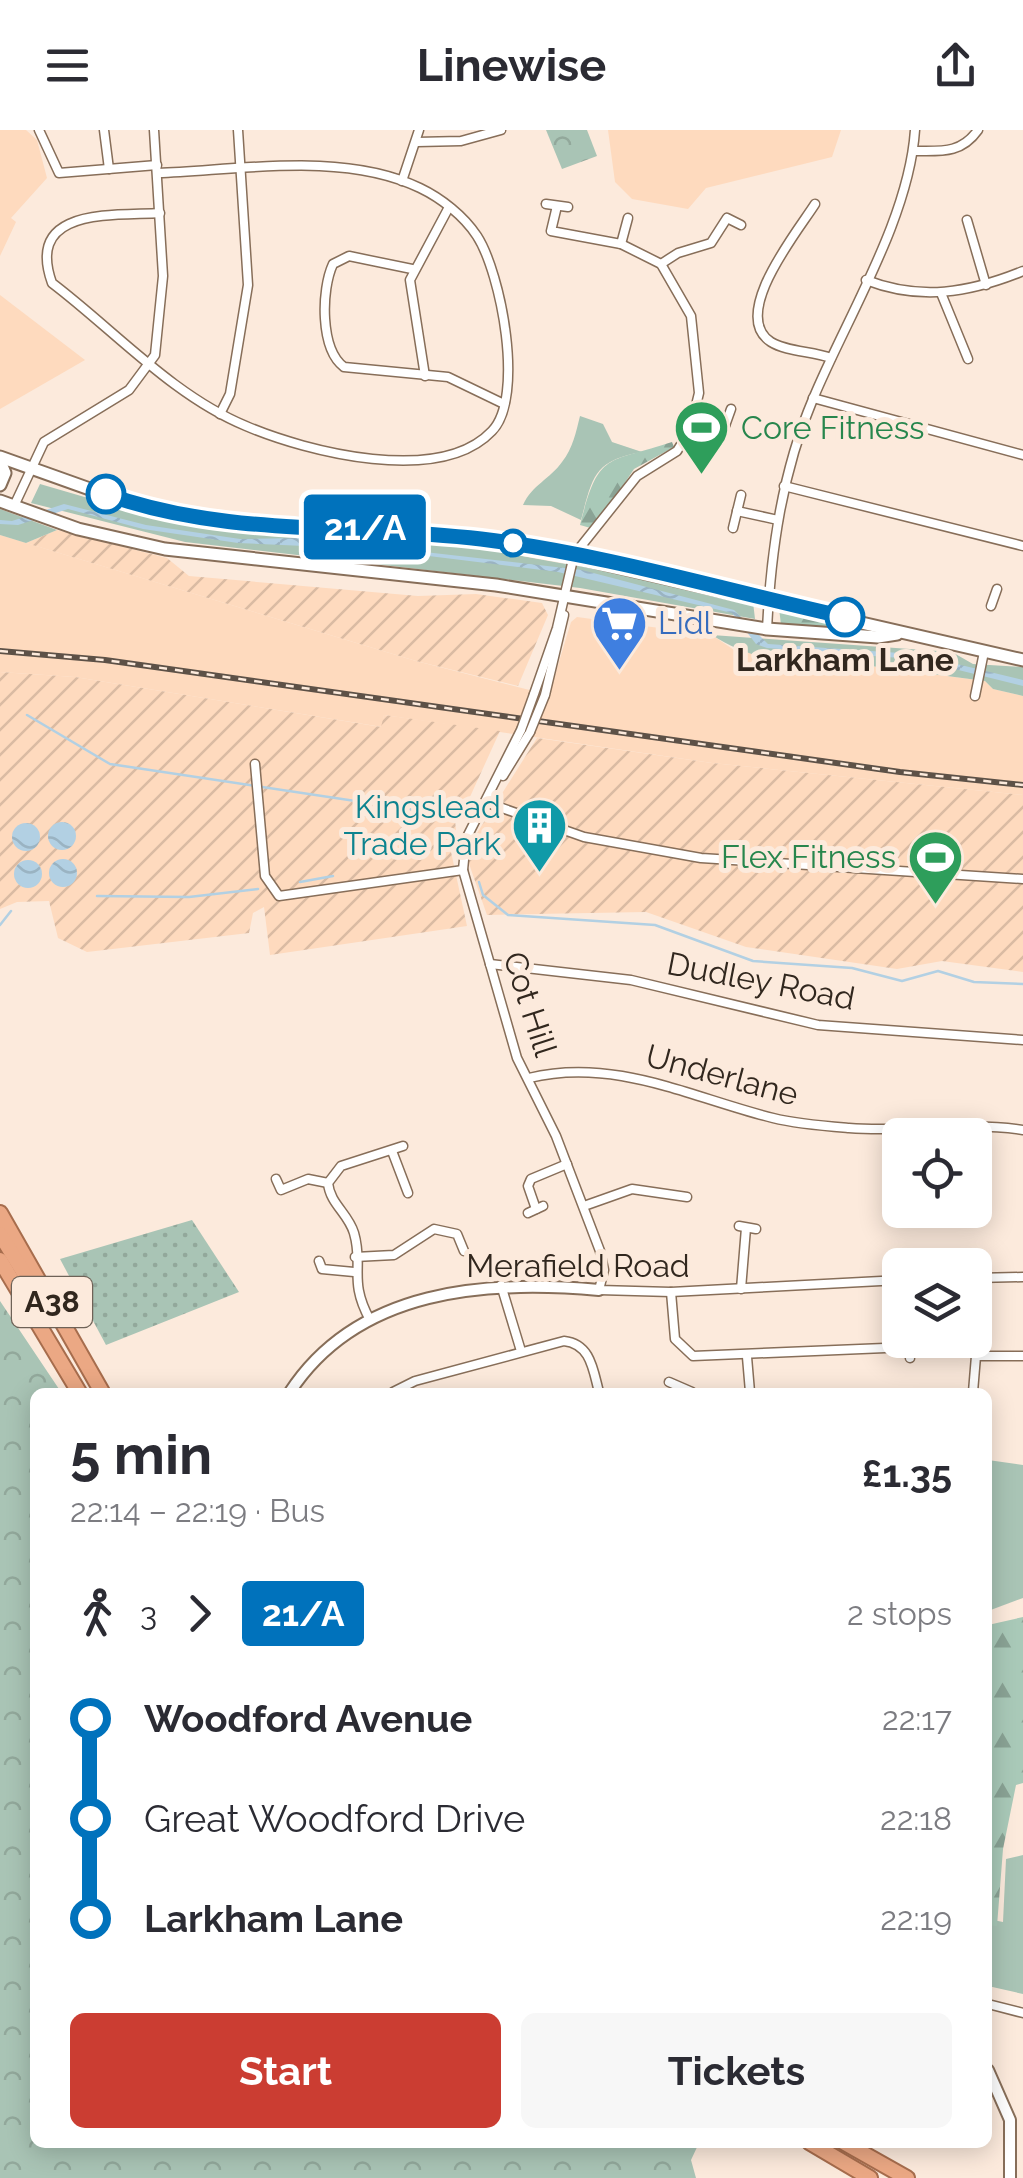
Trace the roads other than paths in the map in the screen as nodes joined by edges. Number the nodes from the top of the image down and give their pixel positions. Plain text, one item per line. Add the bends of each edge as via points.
1 (38, 130) edge
2 (104, 130) edge
3 (154, 130) edge
4 (238, 130) edge
5 (419, 130) edge
6 (501, 130) edge
7 (916, 130) edge
8 (978, 130) edge
9 (418, 142) junction
10 (914, 151) junction
11 (110, 169) junction
12 (157, 169) junction
13 (241, 170) junction
14 (402, 181) junction
15 (546, 204) dead end
16 (816, 204) dead end
17 (557, 206) junction
18 (449, 207) junction
19 (568, 207) dead end
20 (160, 213) junction
21 (628, 218) dead end
22 (967, 220) dead end
23 (741, 225) dead end
24 (537, 228) dead end
25 (551, 231) junction
26 (621, 244) junction
27 (661, 264) junction
28 (412, 268) junction
29 (1023, 272) edge
30 (866, 280) junction
31 (986, 285) junction
32 (941, 293) junction
33 (832, 358) junction
34 (968, 359) dead end
35 (150, 363) junction
36 (425, 376) junction
37 (813, 398) junction
38 (504, 404) junction
39 (731, 408) dead end
40 (220, 414) junction
41 (695, 414) junction
42 (725, 426) junction
43 (720, 437) dead end
44 (1023, 455) edge
45 (0, 459) edge
46 (30, 468) junction
47 (0, 486) edge
48 (784, 486) junction
49 (740, 494) dead end
50 (0, 501) edge
51 (14, 506) junction
52 (737, 511) junction
53 (778, 520) junction
54 (733, 528) dead end
55 (1023, 546) edge
56 (572, 566) junction
57 (997, 590) dead end
58 (565, 596) junction
59 (768, 600) junction
60 (992, 606) dead end
61 (767, 630) junction
62 (901, 633) junction
63 (984, 652) junction
64 (1023, 660) edge
65 (975, 696) dead end
66 (525, 731) junction
67 (254, 764) dead end
68 (485, 802) junction
69 (462, 870) junction
70 (1023, 880) edge
71 (490, 964) junction
72 (1023, 1040) edge
73 (528, 1078) junction
74 (1023, 1130) edge
75 (403, 1146) dead end
76 (392, 1151) junction
77 (567, 1164) junction
78 (276, 1179) dead end
79 (328, 1183) junction
80 (408, 1193) dead end
81 (687, 1196) dead end
82 (584, 1206) junction
83 (536, 1209) dead end
84 (0, 1214) edge
85 (747, 1228) dead end
86 (0, 1234) edge
87 (464, 1251) dead end
88 (356, 1258) junction
89 (0, 1260) edge
90 (319, 1261) dead end
91 (354, 1272) junction
92 (1023, 1277) edge
93 (992, 1278) edge
94 (882, 1281) edge
95 (500, 1285) junction
96 (741, 1289) junction
97 (599, 1290) junction
98 (671, 1292) junction
99 (370, 1320) junction
100 (882, 1346) edge
101 (521, 1352) junction
102 (992, 1356) edge
103 (1023, 1356) edge
104 (747, 1357) junction
105 (976, 1358) edge
106 (669, 1382) dead end
107 (78, 1388) edge
108 (96, 1388) edge
109 (97, 1388) edge
110 (293, 1388) edge
111 (401, 1388) edge
112 (597, 1388) edge
113 (683, 1388) edge
114 (750, 1388) edge
115 (973, 1388) edge
116 (992, 2005) edge
117 (1023, 2013) edge
118 (992, 2079) edge
119 (819, 2148) edge
120 (854, 2148) edge
121 (1011, 2175) edge
122 (870, 2178) edge
123 (907, 2178) edge

1 - 11 street via 54,170
2 - 11 street
3 - 12 street
4 - 13 street
5 - 9 street
6 - 9 street
7 - 10 street
8 - 10 street via 950,151
9 - 14 street
10 - 30 street
11 - 12 street
12 - 13 street
12 - 20 street
13 - 14 street via 326,168
13 - 40 street via 248,285 230,394
14 - 18 street
15 - 17 street
16 - 33 street via 762,288 758,316 774,344
17 - 19 street
17 - 25 street
18 - 28 street
18 - 38 street via 486,254 508,353
20 - 35 street via 160,312
20 - 35 street via 74,219 52,236 46,267 52,283
21 - 26 street
22 - 31 street
23 - 27 street via 725,213 712,243
24 - 25 street
25 - 26 street
26 - 27 street
27 - 41 street via 692,316
28 - 36 street
28 - 36 street via 349,256 333,264 328,350 344,367
29 - 31 street
30 - 32 street via 896,292
30 - 33 street
31 - 32 street
32 - 34 street
33 - 37 street
35 - 40 street
35 - 46 street via 129,390 44,442
36 - 38 street via 448,377
37 - 44 street
37 - 48 street
38 - 40 street via 494,430 476,445 418,460 297,444
39 - 42 street
41 - 42 street
41 - 56 street via 677,451 636,476
42 - 43 street
45 - 46 main road
45 - 47 main road
46 - 51 street
46 - 56 main road via 142,508 214,521 392,528
48 - 53 street
48 - 55 street
49 - 52 street
50 - 51 main road
51 - 58 main road via 165,549
52 - 53 street
52 - 54 street
53 - 59 street
56 - 58 street
56 - 59 main road
57 - 60 street
58 - 61 main road
58 - 66 street, bridge
58 - 66 street, bridge via 564,628 545,695
59 - 61 street
59 - 62 main road
61 - 62 main road
62 - 63 main road
63 - 64 main road
63 - 65 street
66 - 68 street
67 - 69 street via 265,876 279,896
68 - 69 street via 466,838
68 - 70 street via 584,837 701,858
69 - 71 street, Cot Hill
71 - 72 street, Dudley Road via 631,980 818,1025
71 - 73 street, Cot Hill
73 - 74 street, Underlane via 552,1072 642,1076 777,1119 848,1128 915,1132 960,1124
73 - 77 street, Cot Hill
75 - 76 street
76 - 79 street via 341,1166
76 - 80 street
77 - 82 street, Cot Hill
77 - 83 street via 531,1179
78 - 79 street via 280,1190 308,1179
79 - 88 street via 329,1196 355,1234
81 - 82 street via 632,1189
82 - 97 street, Cot Hill via 604,1270
84 - 109 highway, A38
85 - 96 street
86 - 108 highway, A38
87 - 88 street via 456,1234 434,1229 394,1255
88 - 91 street
89 - 107 highway, A38
90 - 91 street via 322,1269
91 - 99 street via 356,1294
92 - 93 street
94 - 96 street, Merafield Road
95 - 97 street, Merafield Road
95 - 99 street, Merafield Road via 426,1298
95 - 101 street
96 - 98 street, Merafield Road
97 - 98 street, Merafield Road
98 - 104 street via 671,1323 684,1349 708,1359
99 - 110 street, Merafield Road via 326,1348
100 - 104 street
101 - 111 street
101 - 112 street via 574,1342 588,1355
102 - 103 street
104 - 114 street
105 - 115 street
106 - 113 street
116 - 117 street
118 - 121 street via 1010,2120
119 - 122 highway
120 - 123 highway

